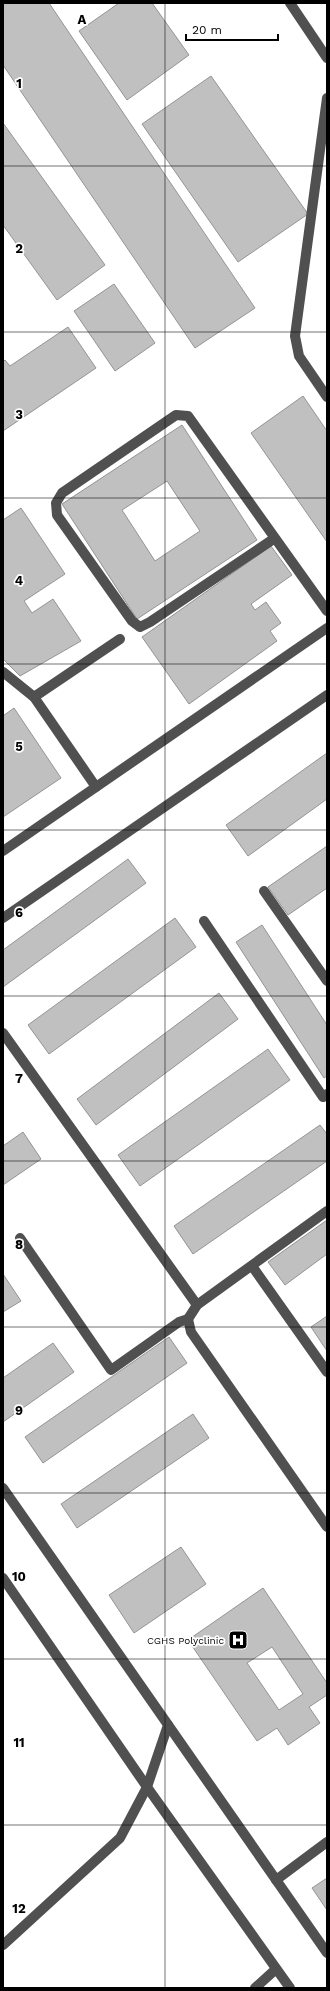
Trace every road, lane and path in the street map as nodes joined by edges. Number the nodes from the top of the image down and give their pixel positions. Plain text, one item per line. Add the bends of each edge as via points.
1 (290, 3) edge
2 (327, 58) edge
3 (327, 98) edge
4 (327, 397) edge
5 (275, 538) junction
6 (327, 611) edge
7 (327, 628) edge
8 (120, 639) dead end
9 (3, 672) edge
10 (327, 695) edge
11 (34, 697) junction
12 (96, 787) junction
13 (3, 851) edge
14 (264, 891) dead end
15 (3, 918) edge
16 (204, 921) dead end
17 (327, 981) edge
18 (3, 1033) edge
19 (327, 1094) edge
20 (327, 1211) edge
21 (20, 1238) dead end
22 (252, 1266) junction
23 (196, 1305) junction
24 (188, 1319) junction
25 (327, 1372) edge
26 (3, 1488) edge
27 (327, 1527) edge
28 (3, 1578) edge
29 (168, 1725) junction
30 (147, 1788) junction
31 (327, 1842) edge
32 (276, 1880) junction
33 (3, 1945) edge
34 (327, 1953) edge
35 (276, 1969) junction
36 (255, 1988) edge
37 (290, 1988) edge

1 - 2 street
3 - 4 street via 295,336 299,356
5 - 5 street via 188,416 176,415 62,493 56,503 57,514 132,621 140,627
5 - 6 street
7 - 12 street
8 - 11 street
9 - 11 street
10 - 15 street
11 - 12 street
12 - 13 street
14 - 17 street
16 - 19 street via 323,1097
18 - 23 street
20 - 22 street
21 - 24 street via 111,1370 179,1322
22 - 23 street
22 - 25 street
23 - 24 street
24 - 27 street via 191,1332
26 - 29 street
28 - 30 street
29 - 30 street
29 - 32 street
30 - 33 street via 120,1838
30 - 35 street
31 - 32 street
32 - 34 street
35 - 36 street
35 - 37 street

